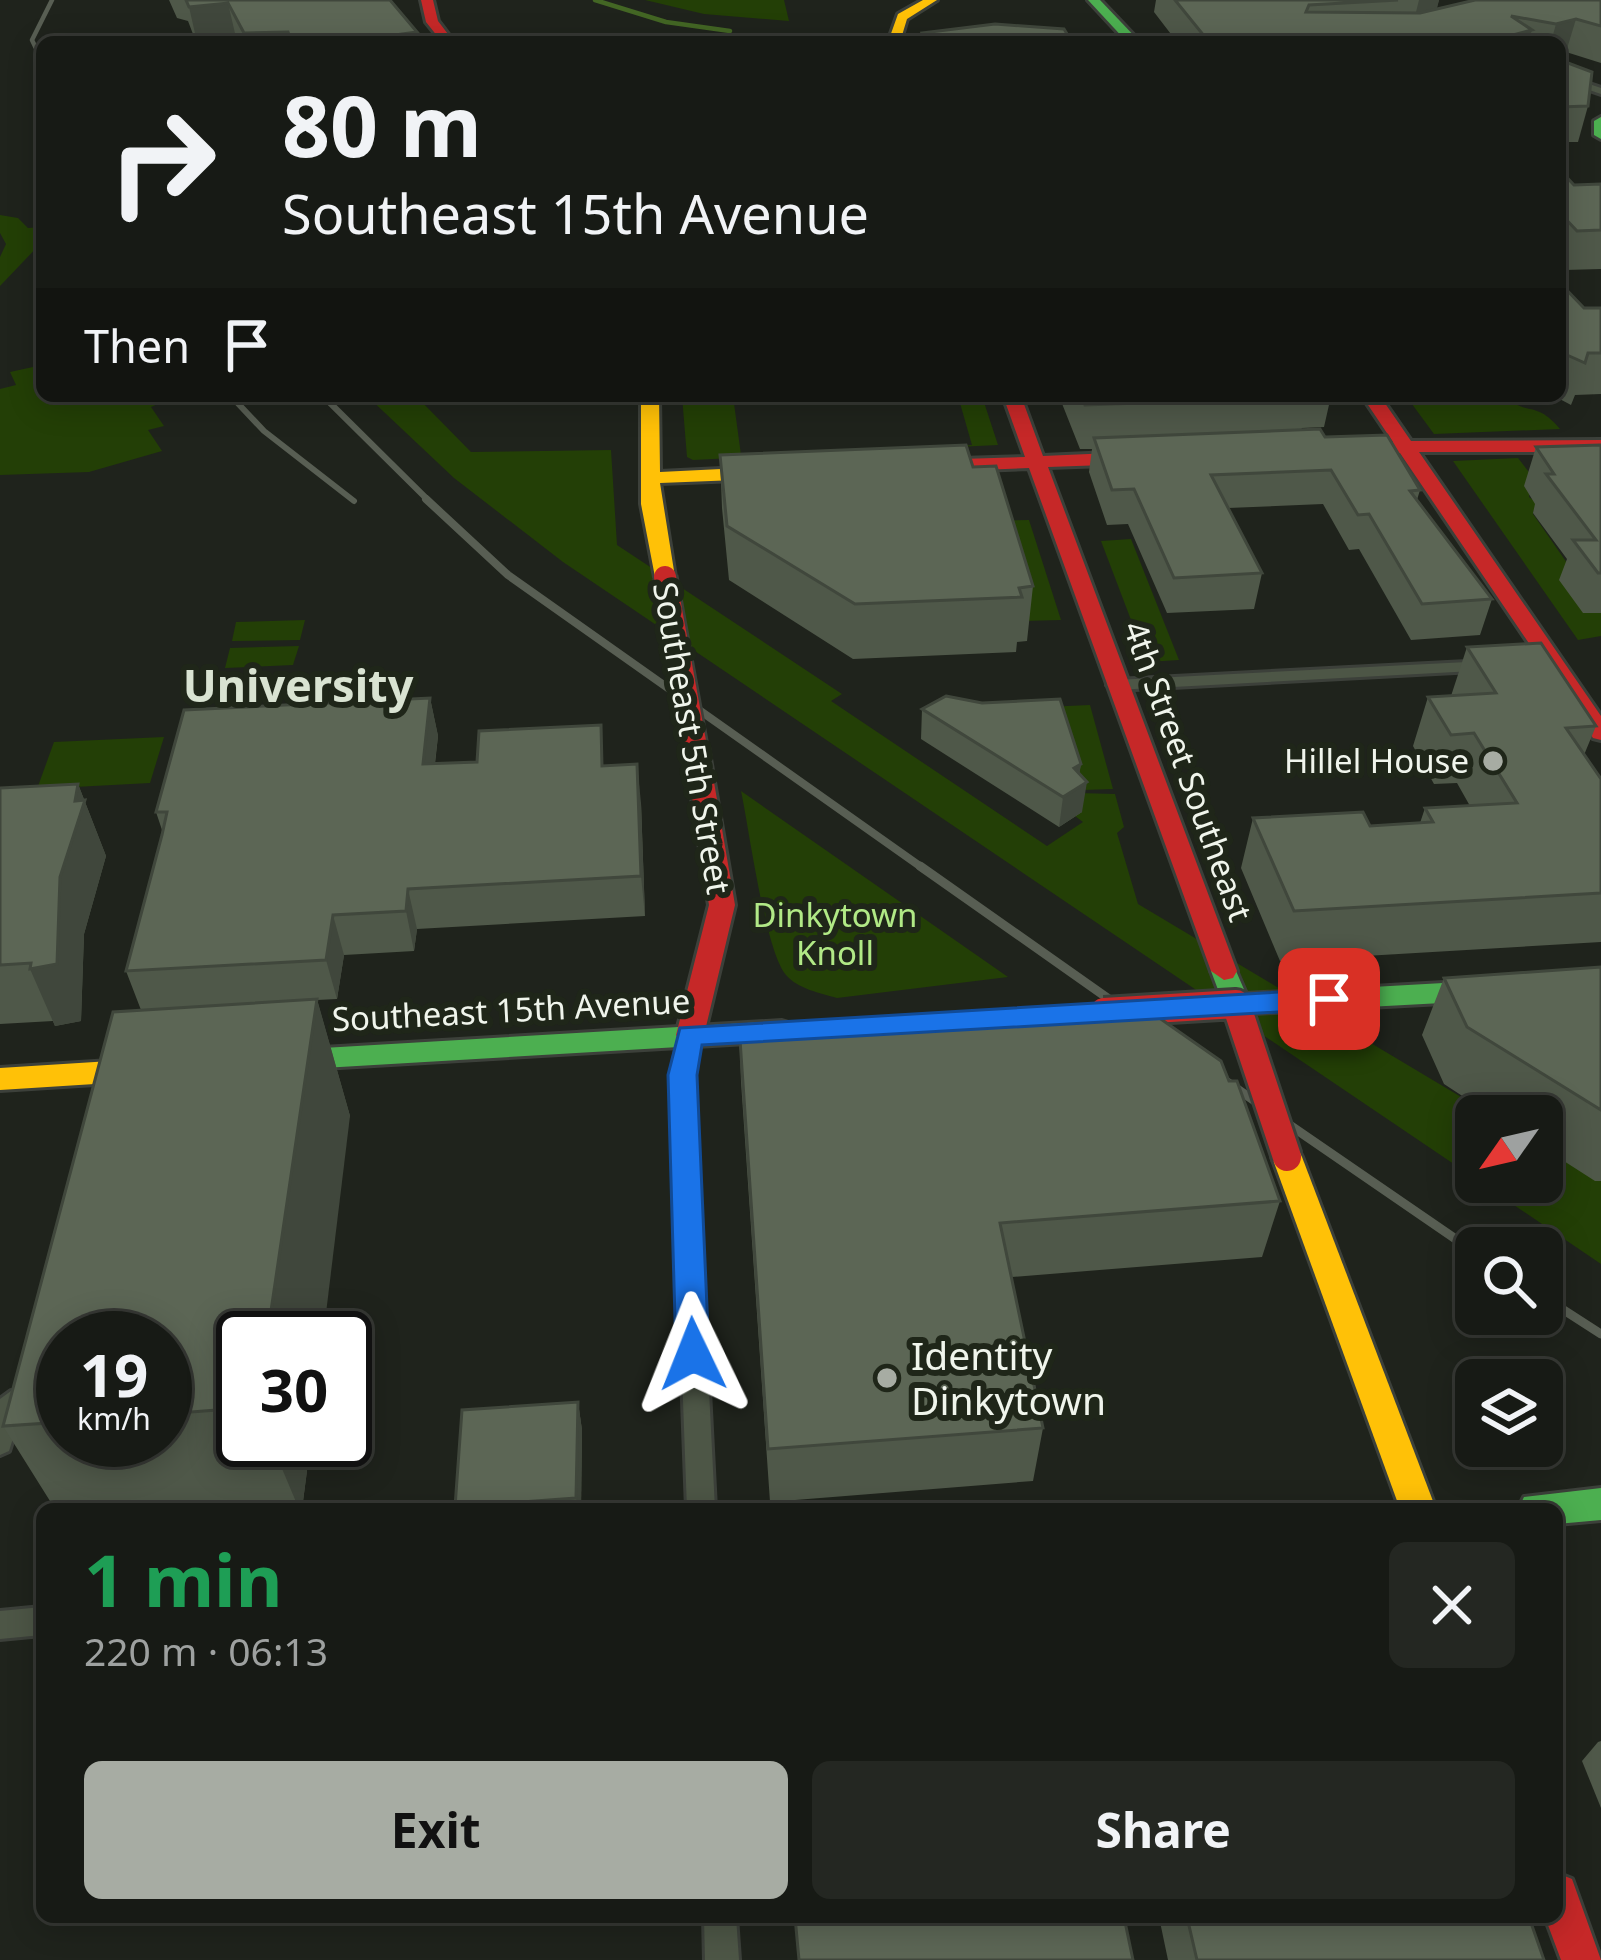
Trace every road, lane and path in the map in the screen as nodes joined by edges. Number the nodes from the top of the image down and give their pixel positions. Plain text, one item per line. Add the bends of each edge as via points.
1 (428, 0) edge
2 (931, 0) edge
3 (1094, 0) edge
4 (1108, 0) edge
5 (443, 36) edge
6 (896, 36) edge
7 (1130, 36) edge
8 (1132, 36) edge
9 (1566, 79) edge
10 (1601, 91) edge
11 (1601, 121) edge
12 (1601, 135) edge
13 (650, 402) edge
14 (1014, 402) edge
15 (1375, 402) edge
16 (1601, 446) edge
17 (1407, 447) junction
18 (1335, 449) edge
19 (1155, 457) edge
20 (1034, 462) junction
21 (894, 468) edge
22 (795, 472) edge
23 (650, 478) junction
24 (1554, 662) junction
25 (1525, 664) edge
26 (1504, 665) edge
27 (1116, 685) junction
28 (1601, 733) edge
29 (1510, 989) edge
30 (1236, 1004) junction
31 (1084, 1013) edge
32 (809, 1029) edge
33 (690, 1035) junction
34 (270, 1061) edge
35 (181, 1067) edge
36 (104, 1072) junction
37 (0, 1078) edge
38 (94, 1106) edge
39 (19, 1375) edge
40 (0, 1443) edge
41 (700, 1503) edge
42 (1416, 1503) edge
43 (1601, 1504) edge
44 (1563, 1507) edge
45 (36, 1622) edge
46 (0, 1625) edge
47 (1563, 1910) edge
48 (720, 1923) edge
49 (722, 1960) edge
50 (1582, 1960) edge

1 - 5 street
2 - 6 street via 902,17
3 - 7 street
4 - 8 street
9 - 10 street
11 - 12 street
13 - 23 street, Southeast 5th Street
14 - 20 street, 4th Street Southeast
15 - 17 street
16 - 17 street
17 - 18 street
17 - 24 street
19 - 20 street
20 - 21 street
20 - 27 street, 4th Street Southeast
22 - 23 street
23 - 33 street, Southeast 5th Street, bridge via 722,905
24 - 25 street
24 - 28 street
26 - 27 street
27 - 30 street, 4th Street Southeast
29 - 30 street
30 - 31 street, bridge
30 - 42 street, 4th Street Southeast, bridge
32 - 33 street, Southeast 15th Avenue
33 - 34 street, Southeast 15th Avenue
33 - 41 street, Southeast 5th Street via 682,1075
35 - 36 street
36 - 37 street
36 - 38 street
39 - 40 street
43 - 44 street
45 - 46 street
47 - 50 street
48 - 49 street

